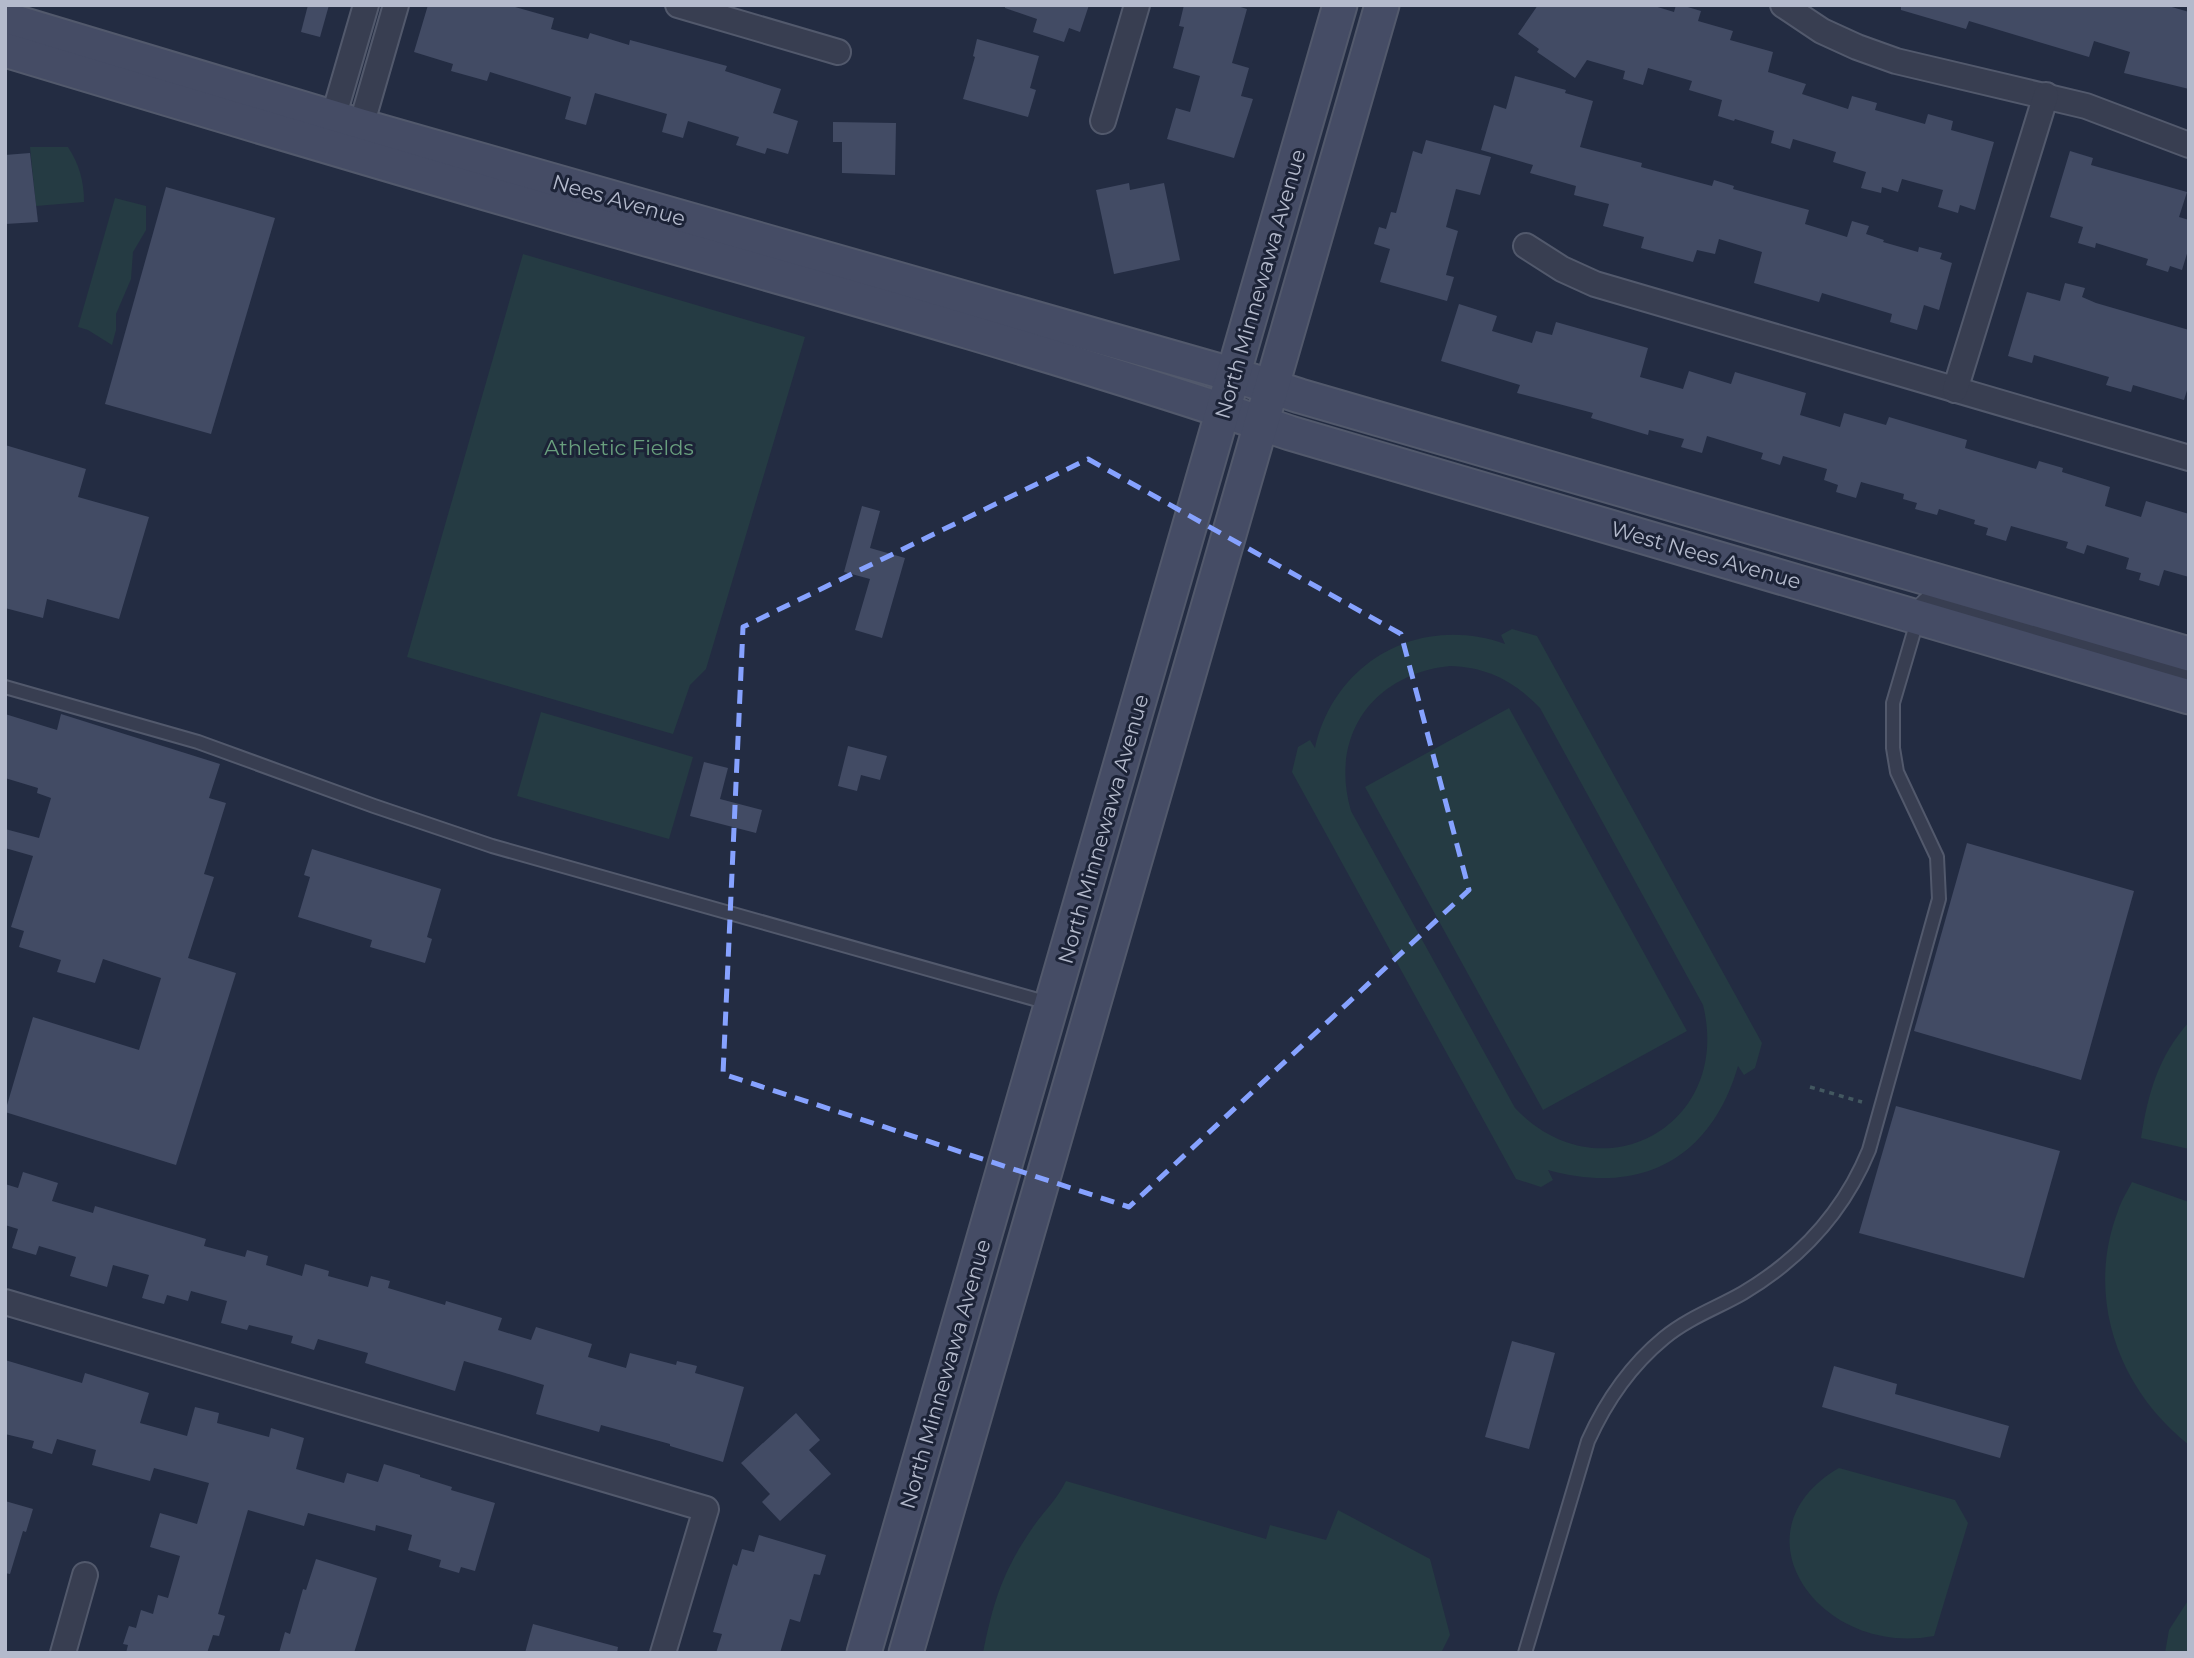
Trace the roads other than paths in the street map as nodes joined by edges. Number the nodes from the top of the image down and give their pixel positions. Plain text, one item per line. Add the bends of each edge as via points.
1 (366, 5) edge
2 (396, 5) edge
3 (678, 5) edge
4 (1136, 5) edge
5 (1340, 5) edge
6 (1382, 5) edge
7 (1783, 5) edge
8 (5, 19) edge
9 (5, 50) edge
10 (838, 52) dead end
11 (2046, 95) junction
12 (1103, 121) dead end
13 (343, 136) junction
14 (2189, 145) edge
15 (1526, 246) dead end
16 (1234, 375) junction
17 (1273, 387) junction
18 (1955, 390) junction
19 (1224, 410) junction
20 (1262, 423) junction
21 (2189, 458) edge
22 (1919, 618) junction
23 (2189, 654) edge
24 (2189, 674) edge
25 (5, 687) edge
26 (2189, 697) edge
27 (1052, 1004) junction
28 (1091, 1016) junction
29 (5, 1302) edge
30 (85, 1576) dead end
31 (63, 1653) edge
32 (663, 1653) edge
33 (864, 1653) edge
34 (905, 1653) edge
35 (1525, 1653) edge

1 - 13 street
2 - 13 street
3 - 10 street
4 - 12 street
5 - 16 main road, North Minnewawa Avenue
6 - 17 main road, North Minnewawa Avenue
7 - 11 street via 1822,31 1896,61
8 - 13 main road, Nees Avenue
9 - 13 main road, Nees Avenue
11 - 14 street
11 - 18 street
13 - 16 main road, Nees Avenue
13 - 19 main road, Nees Avenue
15 - 18 street via 1595,284
16 - 17 main road, West Nees Avenue
16 - 19 main road, North Minnewawa Avenue
17 - 20 main road, North Minnewawa Avenue
17 - 23 main road, West Nees Avenue
18 - 21 street
19 - 20 main road, West Nees Avenue
19 - 27 main road, North Minnewawa Avenue
20 - 22 main road, West Nees Avenue
20 - 28 main road, North Minnewawa Avenue
22 - 24 street via 1930,607 1948,605
22 - 26 main road, West Nees Avenue
22 - 35 lane via 1893,703 1893,748 1897,772 1937,857 1939,899 1869,1150 1848,1192 1798,1254 1665,1337 1616,1390 1588,1441
25 - 27 lane via 198,742 492,846
27 - 28 main road
27 - 33 main road, North Minnewawa Avenue
28 - 34 main road, North Minnewawa Avenue
29 - 32 street via 706,1509
30 - 31 street

